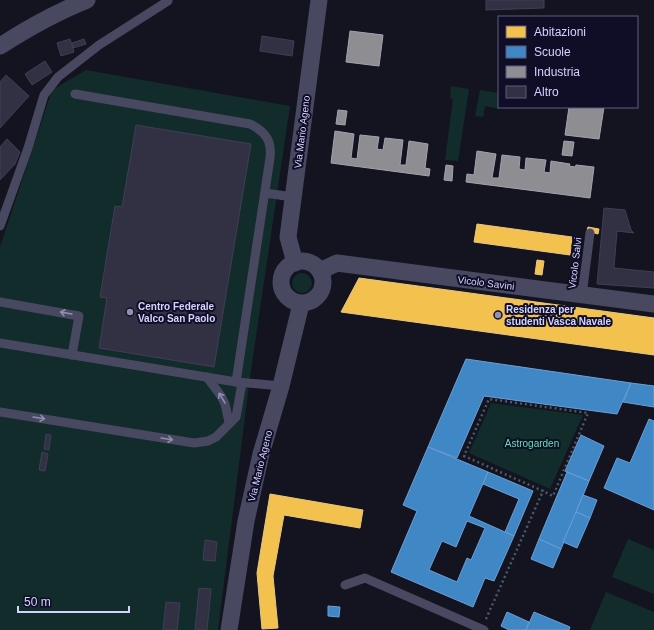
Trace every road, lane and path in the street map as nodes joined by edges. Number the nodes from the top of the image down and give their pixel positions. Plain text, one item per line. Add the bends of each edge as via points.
1 (87, 0) edge
2 (167, 0) edge
3 (319, 0) edge
4 (0, 46) edge
5 (75, 94) dead end
6 (265, 193) junction
7 (293, 197) junction
8 (0, 226) edge
9 (590, 233) dead end
10 (295, 262) junction
11 (320, 271) junction
12 (582, 295) junction
13 (0, 302) edge
14 (301, 304) junction
15 (654, 304) edge
16 (0, 343) edge
17 (72, 355) junction
18 (207, 377) junction
19 (239, 382) junction
20 (281, 386) junction
21 (0, 412) edge
22 (229, 422) junction
23 (543, 491) junction
24 (345, 585) dead end
25 (483, 629) edge
26 (230, 630) edge

1 - 4 street via 61,11
2 - 8 lane via 99,45 58,77 44,95
3 - 7 street, Via Mario Ageno
5 - 6 lane via 250,124 260,128 271,148
6 - 7 lane
6 - 19 lane
7 - 10 street, Via Mario Ageno via 288,237
9 - 12 lane, Vicolo Salvi
10 - 11 street via 309,262
10 - 14 street via 284,272 281,286 288,298
11 - 12 street, Vicolo Savini via 337,263
11 - 14 street via 324,284 319,296
12 - 15 street, Vicolo Savini
17 -> 13 lane via 79,316
14 - 20 street, Via Mario Ageno
16 - 17 lane
17 - 18 lane
18 - 19 lane
22 -> 18 lane via 225,404
19 - 20 lane
19 - 22 lane via 236,416
20 - 26 street, Via Mario Ageno via 261,454 246,520
21 -> 22 lane via 194,443 208,442
23 - 23 path via 464,456 489,399 588,413 553,496
23 - 25 path
24 - 25 lane via 365,578

